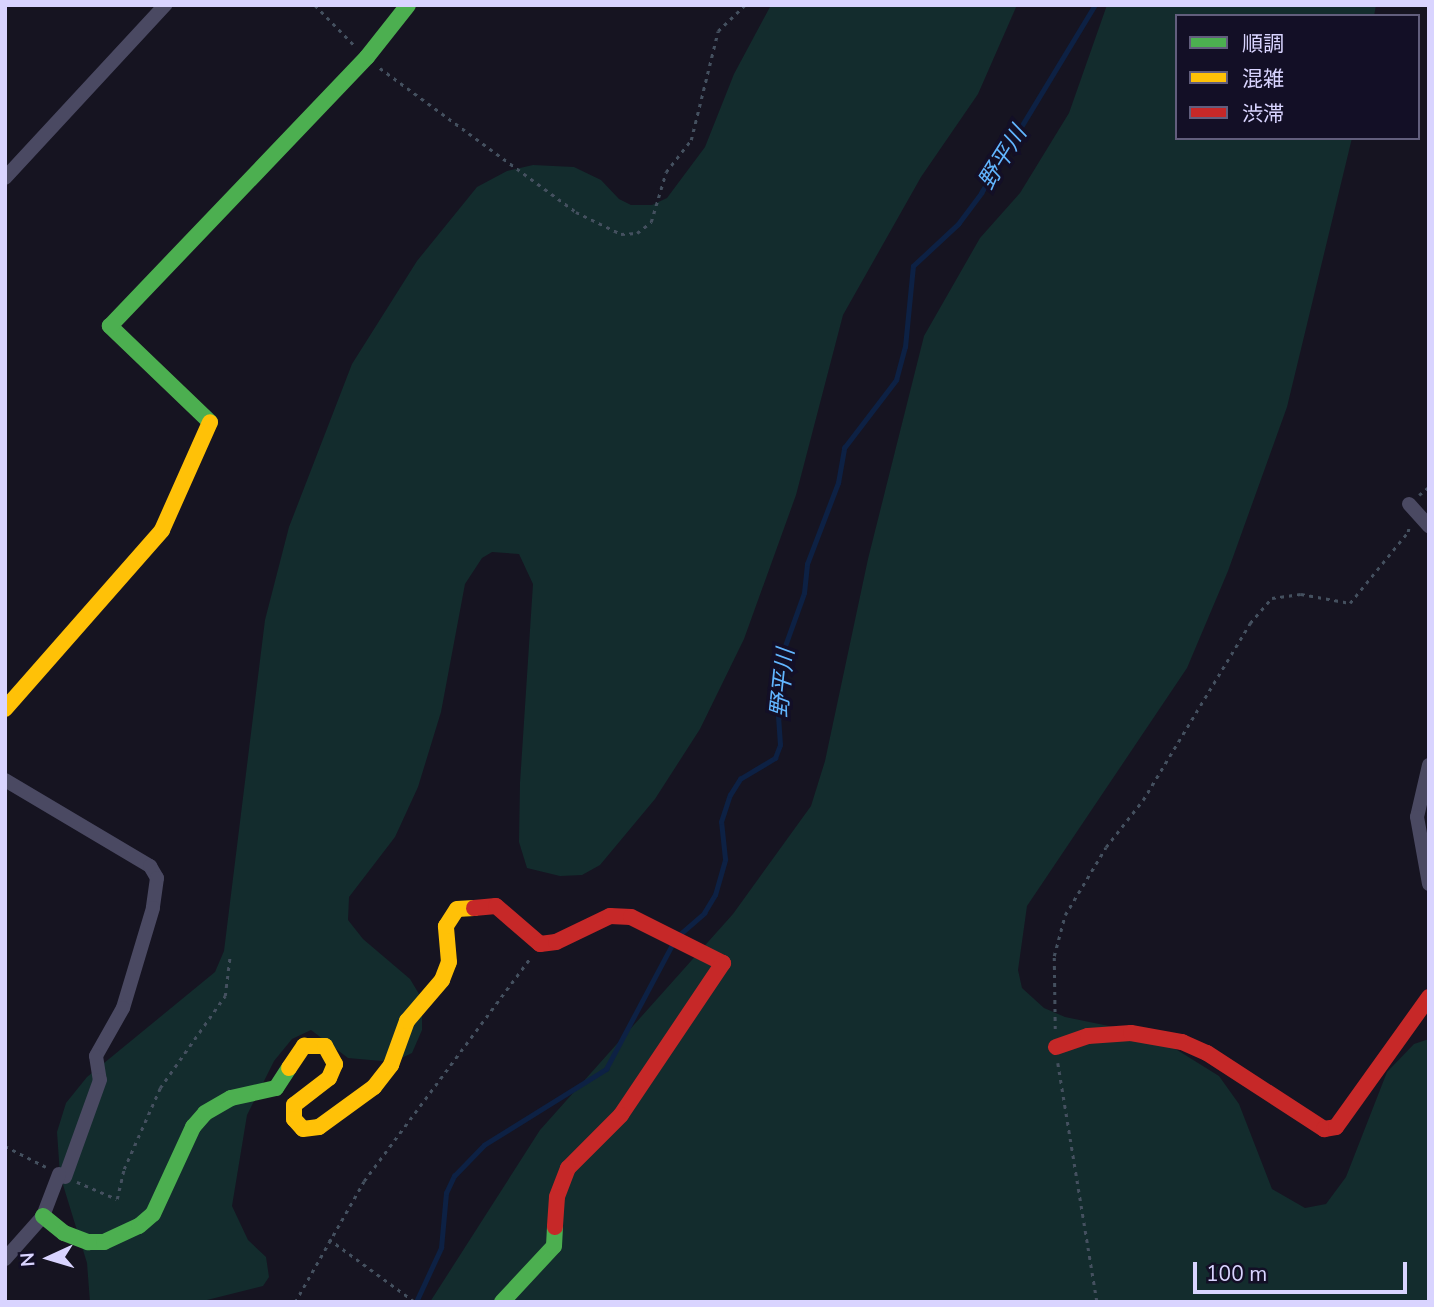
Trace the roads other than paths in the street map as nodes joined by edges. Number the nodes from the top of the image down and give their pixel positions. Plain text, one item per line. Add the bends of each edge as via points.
1 (165, 5) edge
2 (408, 5) edge
3 (5, 178) edge
4 (1409, 504) road end
5 (1429, 526) edge
6 (5, 709) edge
7 (1429, 765) edge
8 (5, 780) edge
9 (1429, 884) edge
10 (1429, 997) edge
11 (1056, 1047) road end
12 (43, 1216) junction
13 (5, 1259) edge
14 (502, 1302) edge

1 - 3 street
2 - 6 street via 367,57 110,326 211,419 162,530
4 - 5 street
7 - 9 street via 1418,817
8 - 12 street via 150,866 157,878 153,908 123,1008 96,1056 100,1080
10 - 11 street via 1345,1116 1336,1127 1324,1129 1207,1053 1182,1042 1131,1033 1088,1036
12 - 13 street
12 - 14 street via 65,1233 88,1242 104,1242 139,1226 153,1214 193,1127 205,1113 217,1103 276,1088 304,1046 325,1046 335,1064 329,1078 294,1105 294,1119 300,1127 313,1130 363,1095 385,1076 407,1021 442,980 449,962 446,926 457,909 496,906 540,944 621,915 723,963 621,1115 568,1168 557,1197 554,1246

